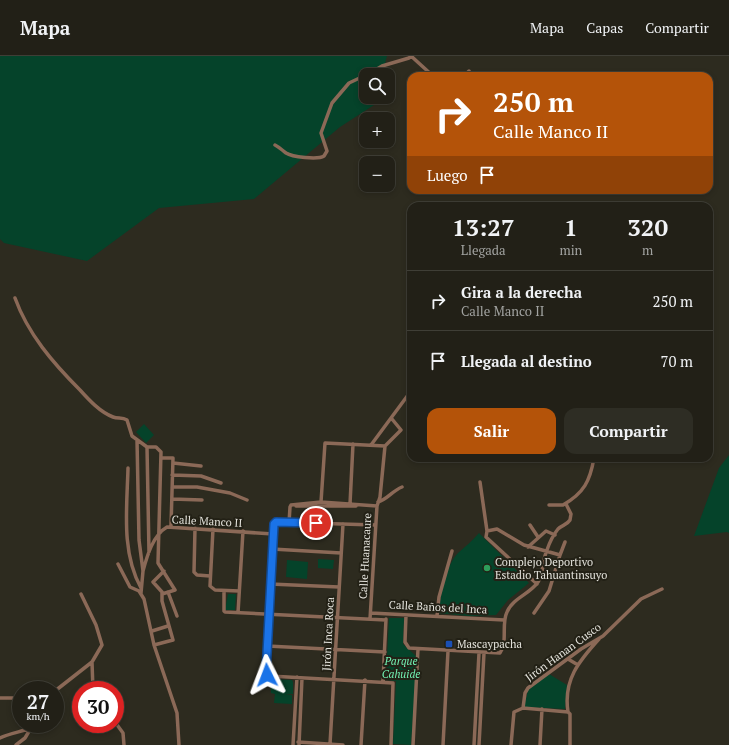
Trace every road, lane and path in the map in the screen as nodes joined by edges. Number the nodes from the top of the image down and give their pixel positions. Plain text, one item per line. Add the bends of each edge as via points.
1 (411, 56) edge
2 (378, 68) edge
3 (429, 72) edge
4 (359, 78) edge
5 (275, 145) dead end
6 (15, 298) dead end
7 (407, 397) edge
8 (392, 419) junction
9 (137, 440) junction
10 (353, 444) junction
11 (371, 445) junction
12 (385, 446) junction
13 (147, 447) junction
14 (161, 458) junction
15 (593, 462) edge
16 (173, 464) junction
17 (201, 466) dead end
18 (128, 468) dead end
19 (172, 475) junction
20 (480, 482) dead end
21 (221, 483) dead end
22 (172, 487) junction
23 (402, 487) dead end
24 (172, 499) junction
25 (202, 500) dead end
26 (247, 500) dead end
27 (321, 502) junction
28 (350, 504) junction
29 (377, 504) junction
30 (566, 504) junction
31 (549, 505) dead end
32 (290, 506) junction
33 (359, 506) junction
34 (289, 523) junction
35 (343, 524) junction
36 (530, 524) dead end
37 (375, 525) junction
38 (171, 526) junction
39 (195, 528) junction
40 (213, 529) junction
41 (243, 531) junction
42 (487, 531) junction
43 (160, 533) junction
44 (273, 534) junction
45 (555, 535) junction
46 (538, 537) junction
47 (565, 542) dead end
48 (528, 547) junction
49 (272, 549) junction
50 (452, 551) dead end
51 (546, 551) junction
52 (149, 552) junction
53 (341, 553) junction
54 (560, 555) junction
55 (118, 564) dead end
56 (143, 571) junction
57 (164, 571) junction
58 (210, 576) junction
59 (270, 584) junction
60 (537, 584) junction
61 (141, 588) junction
62 (339, 588) junction
63 (662, 589) dead end
64 (224, 591) junction
65 (239, 591) junction
66 (168, 592) junction
67 (141, 593) junction
68 (81, 594) dead end
69 (162, 594) junction
70 (238, 613) junction
71 (371, 613) junction
72 (534, 613) dead end
73 (268, 614) junction
74 (386, 614) junction
75 (406, 615) junction
76 (177, 616) dead end
77 (437, 616) junction
78 (338, 618) junction
79 (370, 619) junction
80 (386, 620) junction
81 (504, 620) junction
82 (168, 626) junction
83 (152, 631) junction
84 (603, 636) junction
85 (154, 645) junction
86 (267, 646) junction
87 (581, 649) junction
88 (336, 650) junction
89 (418, 650) junction
90 (448, 651) junction
91 (385, 652) junction
92 (482, 653) junction
93 (586, 653) junction
94 (568, 659) junction
95 (92, 662) junction
96 (578, 665) junction
97 (296, 677) junction
98 (302, 678) junction
99 (334, 679) junction
100 (365, 680) junction
101 (93, 681) edge
102 (383, 681) junction
103 (64, 684) edge
104 (0, 698) edge
105 (12, 699) edge
106 (523, 708) junction
107 (542, 709) junction
108 (568, 712) junction
109 (12, 732) edge
110 (28, 733) edge
111 (123, 733) edge
112 (0, 738) edge
113 (293, 743) edge
114 (299, 744) edge
115 (330, 744) edge
116 (16, 745) edge
117 (124, 745) edge
118 (179, 745) edge
119 (343, 745) edge
120 (361, 745) edge
121 (391, 745) edge
122 (413, 745) edge
123 (444, 745) edge
124 (474, 745) edge
125 (479, 745) edge
126 (511, 745) edge
127 (540, 745) edge
128 (570, 745) edge

1 - 2 street
1 - 3 street
4 - 5 street via 351,81 332,103 321,133 327,150 324,156 320,159 309,159 288,154
6 - 9 street via 24,321 48,357 95,406 112,417 127,420 130,433
7 - 8 street
8 - 11 street
8 - 12 street via 401,430
9 - 13 street
9 - 56 street via 139,540
10 - 11 street
10 - 27 street via 325,443
10 - 28 street
11 - 12 street
12 - 29 street, Calle Huanacaure via 380,497
13 - 14 street via 153,446 160,450
13 - 52 street
14 - 16 street via 173,458
14 - 43 street
15 - 30 street via 587,484
16 - 17 street
16 - 19 street
18 - 61 street via 126,526 132,568
19 - 21 street via 201,476
19 - 22 street
20 - 42 street
22 - 24 street
22 - 26 street via 196,487 230,493
23 - 29 street
24 - 25 street
24 - 38 street
27 - 28 street
27 - 32 street
28 - 33 street
29 - 33 street
29 - 37 street, Calle Huanacaure
30 - 31 street
30 - 45 street via 571,518
32 - 33 street
32 - 34 street
34 - 35 street
34 - 44 street via 276,522
35 - 37 street
35 - 53 street, Jirón Inca Roca
36 - 46 street
37 - 71 street, Calle Huanacaure
38 - 39 street, Calle Manco II
38 - 43 street, Calle Manco II
39 - 40 street, Calle Manco II
39 - 58 street via 194,572 197,575
40 - 41 street, Calle Manco II
40 - 58 street
41 - 44 street, Calle Manco II
41 - 65 street
42 - 48 street via 496,529
42 - 60 street via 486,537 495,547
43 - 52 street, Calle Manco II
43 - 57 street via 158,563
44 - 49 street
45 - 46 street via 546,531
45 - 51 street
46 - 48 street
47 - 54 street
48 - 51 street
49 - 53 street
49 - 59 street
50 - 77 street via 439,597
51 - 54 street
51 - 60 street
52 - 56 street, Calle Manco II
53 - 62 street, Jirón Inca Roca
54 - 72 street via 549,591
55 - 67 street via 130,587
56 - 61 street
57 - 66 street via 175,590
57 - 69 street via 153,582
58 - 64 street via 212,589
59 - 62 street
59 - 73 street
60 - 81 street via 509,608
61 - 67 street
62 - 78 street, Jirón Inca Roca
63 - 84 street, Jirón Hanan Cusco via 641,599
64 - 65 street
64 - 70 street, Calle Baños del Inca via 224,611
65 - 70 street
66 - 69 street
66 - 76 street
67 - 83 street
68 - 95 street via 96,625 102,645
69 - 82 street
70 - 73 street, Calle Baños del Inca
71 - 74 street, Calle Baños del Inca
71 - 79 street, Calle Huanacaure
73 - 78 street, Calle Baños del Inca
73 - 86 street
74 - 75 street, Calle Baños del Inca
74 - 80 street
75 - 77 street, Calle Baños del Inca
75 - 89 street via 406,645
77 - 81 street, Calle Baños del Inca
78 - 79 street, Calle Baños del Inca
78 - 88 street, Jirón Inca Roca
79 - 80 street, Calle Baños del Inca
80 - 91 street
81 - 92 street via 502,652
82 - 83 street
82 - 85 street via 173,640
83 - 85 street
84 - 87 street, Jirón Hanan Cusco
84 - 93 street
85 - 118 street via 177,713
86 - 88 street
86 - 97 street via 267,675
87 - 93 street
87 - 94 street, Jirón Hanan Cusco
88 - 91 street
88 - 99 street, Jirón Inca Roca
89 - 90 street
89 - 122 street
90 - 92 street
90 - 123 street
91 - 102 street
92 - 124 street
92 - 125 street
93 - 96 street
94 - 96 street
94 - 106 street, Jirón Hanan Cusco via 528,688
95 - 101 street
95 - 103 street
96 - 108 street via 570,678
97 - 98 street
97 - 113 street
98 - 99 street
98 - 114 street
99 - 100 street
99 - 115 street, Jirón Inca Roca
100 - 102 street
100 - 120 street
102 - 121 street via 394,684
104 - 105 street
106 - 107 street
106 - 126 street via 514,712
107 - 108 street
107 - 127 street
108 - 128 street
109 - 112 street
110 - 116 street
111 - 117 street
113 - 114 street
114 - 115 street
115 - 119 street

